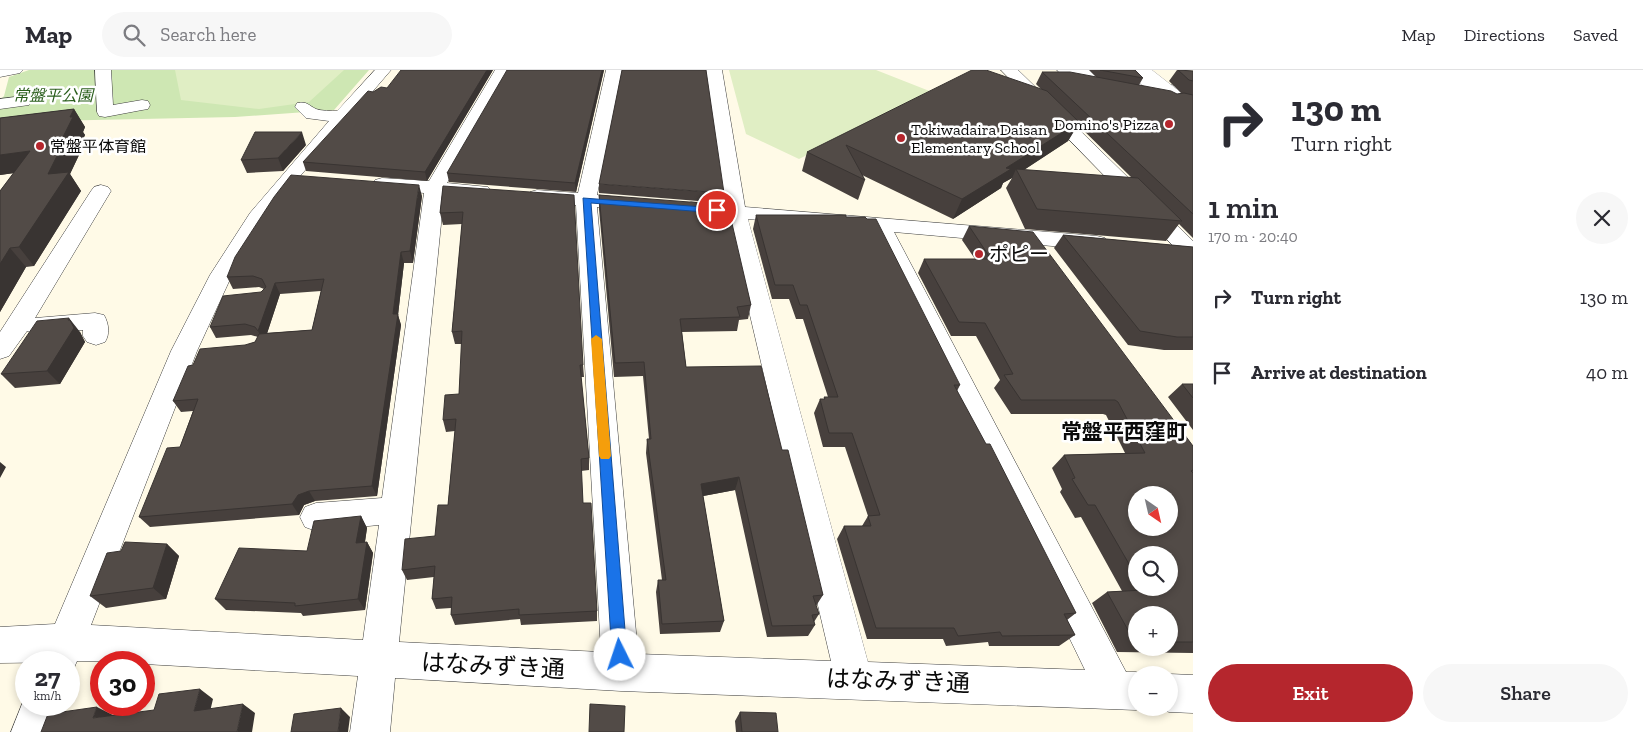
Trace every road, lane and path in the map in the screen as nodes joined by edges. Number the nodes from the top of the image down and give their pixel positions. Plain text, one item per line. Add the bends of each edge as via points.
1 (15, 70) edge
2 (103, 70) edge
3 (384, 70) edge
4 (503, 70) edge
5 (614, 70) edge
6 (714, 70) edge
7 (1009, 70) edge
8 (1102, 70) edge
9 (1139, 71) edge
10 (0, 72) edge
11 (1060, 73) edge
12 (1178, 76) edge
13 (1193, 86) edge
14 (1172, 97) junction
15 (23, 101) dead end
16 (1191, 101) edge
17 (0, 104) edge
18 (142, 105) dead end
19 (303, 107) dead end
20 (342, 117) junction
21 (366, 183) edge
22 (434, 187) junction
23 (101, 190) dead end
24 (586, 200) junction
25 (736, 212) junction
26 (879, 224) junction
27 (1032, 237) junction
28 (1117, 245) edge
29 (1164, 249) edge
30 (1193, 252) edge
31 (1050, 261) edge
32 (238, 298) edge
33 (208, 300) junction
34 (17, 327) junction
35 (96, 336) dead end
36 (213, 349) edge
37 (0, 350) edge
38 (184, 351) junction
39 (396, 510) junction
40 (316, 517) dead end
41 (0, 645) edge
42 (53, 651) edge
43 (62, 651) edge
44 (80, 652) edge
45 (378, 660) junction
46 (621, 672) junction
47 (854, 679) junction
48 (1126, 690) edge
49 (1178, 693) edge
50 (1193, 694) edge
51 (37, 716) edge
52 (30, 732) edge
53 (370, 732) edge

1 - 10 street
2 - 18 street via 105,112
3 - 20 street
4 - 22 street
5 - 24 street
6 - 25 street
7 - 30 street
8 - 13 street
9 - 12 street
9 - 14 street, bridge
11 - 14 street
11 - 16 street
14 - 16 street
15 - 17 street
19 - 20 street via 312,114
20 - 33 street via 298,178 257,217
21 - 22 street
22 - 24 street
22 - 39 street
23 - 34 street
24 - 25 street
24 - 46 street
25 - 26 street
25 - 47 street
26 - 27 street
26 - 48 street
27 - 28 street
27 - 31 street
29 - 30 street
32 - 33 street
33 - 38 street
34 - 35 street via 95,321
34 - 37 street
36 - 38 street
38 - 43 street
39 - 40 street
39 - 45 street
41 - 42 street, はなみずき通
44 - 45 street, はなみずき通
45 - 46 street, はなみずき通
45 - 53 street
46 - 47 street, はなみずき通
47 - 48 street, はなみずき通
49 - 50 street
51 - 52 street

